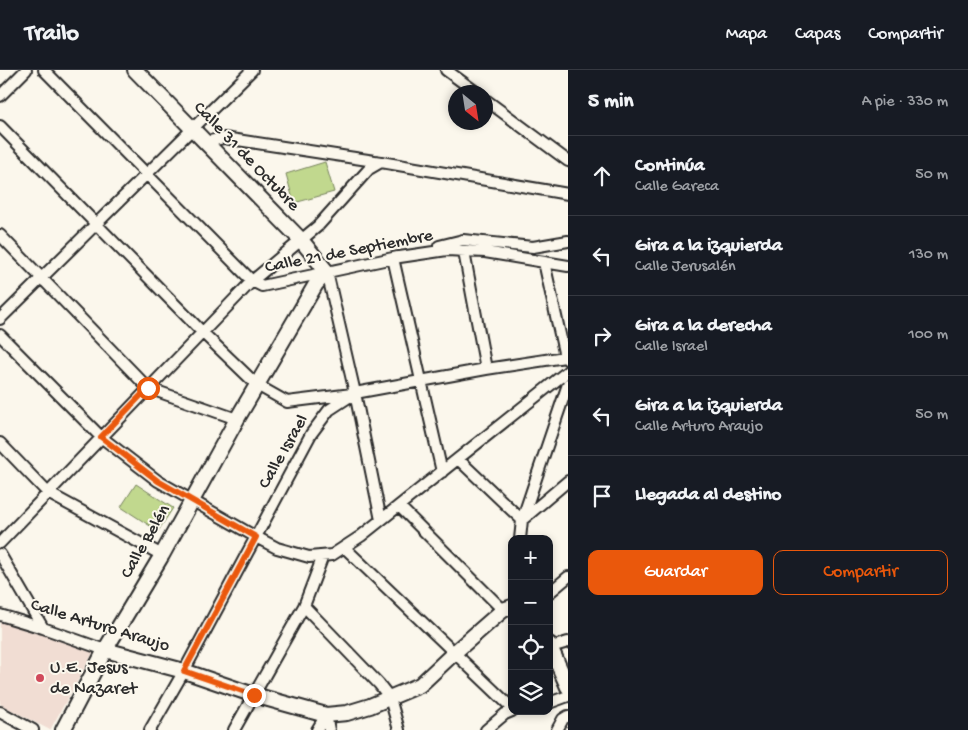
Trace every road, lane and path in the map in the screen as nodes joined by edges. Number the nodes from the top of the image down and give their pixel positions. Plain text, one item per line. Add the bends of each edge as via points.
1 (26, 70) edge
2 (44, 70) edge
3 (135, 70) edge
4 (446, 70) edge
5 (246, 72) edge
6 (466, 85) edge
7 (0, 96) edge
8 (493, 105) edge
9 (0, 126) edge
10 (192, 129) junction
11 (205, 142) junction
12 (568, 161) edge
13 (382, 162) junction
14 (146, 174) junction
15 (568, 194) edge
16 (96, 224) junction
17 (0, 235) edge
18 (301, 240) junction
19 (568, 241) edge
20 (464, 252) junction
21 (393, 258) junction
22 (544, 262) junction
23 (568, 266) edge
24 (327, 272) junction
25 (41, 279) junction
26 (252, 281) junction
27 (0, 319) edge
28 (202, 332) junction
29 (0, 335) edge
30 (566, 359) edge
31 (486, 369) junction
32 (568, 372) edge
33 (421, 380) junction
34 (568, 384) edge
35 (257, 385) junction
36 (148, 388) junction
37 (355, 394) junction
38 (237, 419) junction
39 (101, 437) junction
40 (0, 442) edge
41 (458, 459) junction
42 (442, 472) junction
43 (568, 481) edge
44 (48, 493) junction
45 (192, 500) junction
46 (399, 506) junction
47 (381, 520) junction
48 (522, 520) junction
49 (520, 535) edge
50 (256, 537) junction
51 (0, 543) edge
52 (344, 548) junction
53 (0, 554) edge
54 (162, 555) junction
55 (324, 556) junction
56 (568, 577) edge
57 (553, 589) edge
58 (304, 606) junction
59 (507, 609) edge
60 (0, 615) edge
61 (43, 628) junction
62 (568, 642) edge
63 (553, 644) edge
64 (104, 650) junction
65 (455, 652) junction
66 (553, 652) edge
67 (184, 671) junction
68 (568, 687) edge
69 (254, 695) junction
70 (568, 696) edge
71 (390, 698) junction
72 (553, 702) edge
73 (508, 706) edge
74 (0, 712) edge
75 (508, 712) edge
76 (326, 715) junction
77 (568, 716) edge
78 (33, 730) edge
79 (63, 730) edge
80 (150, 730) edge
81 (234, 730) edge
82 (317, 730) edge
83 (329, 730) edge
84 (399, 730) edge
85 (486, 730) edge
86 (557, 730) edge

1 - 7 street
2 - 14 street, Calle 21 de Septiembre
3 - 10 main road, Calle 31 de Octubre
4 - 6 street
5 - 10 street
8 - 12 street
9 - 16 street
10 - 11 main road, Calle 31 de Octubre
10 - 14 street
11 - 13 street via 224,138
11 - 18 main road, Calle 31 de Octubre
13 - 15 street
13 - 18 street via 369,168 318,226
14 - 16 street
14 - 26 street, Calle 21 de Septiembre
16 - 25 street
16 - 28 street
17 - 25 street
18 - 24 main road, Calle 31 de Octubre
18 - 26 street
19 - 21 street via 533,247 463,240
20 - 21 street, Calle 21 de Septiembre via 447,250
20 - 22 street, Calle 21 de Septiembre via 485,252
20 - 31 street
21 - 24 street, Calle 21 de Septiembre
21 - 33 street
22 - 23 street, Calle 21 de Septiembre
22 - 30 street
24 - 26 street, Calle 21 de Septiembre via 262,286
24 - 35 main road, Calle Belén via 316,284
24 - 37 street
25 - 27 street
25 - 36 street
26 - 28 street
28 - 35 street
28 - 36 street
29 - 39 street
30 - 31 street, Calle Israel
31 - 33 street, Calle Israel
32 - 41 street
33 - 37 street, Calle Israel
33 - 42 street
34 - 48 street
35 - 37 street via 287,402
35 - 38 main road, Calle Belén
36 - 38 street
36 - 39 street
37 - 47 street
37 - 50 street, Calle Israel via 329,410 311,434
38 - 45 main road, Calle Belén
39 - 44 street
39 - 45 street via 158,481
40 - 44 street
41 - 42 street
41 - 48 street
42 - 46 street
43 - 48 street
44 - 51 street
44 - 54 street
45 - 50 street
45 - 54 main road, Calle Belén
46 - 47 street
46 - 59 street
47 - 52 street
48 - 49 street
50 - 55 street via 277,548 309,557
50 - 67 street, Calle Israel
52 - 55 street
52 - 65 street
53 - 61 street
54 - 64 main road, Calle Belén
55 - 58 street
56 - 57 street
58 - 69 street
58 - 71 street
59 - 65 main road, Calle Arturo Araujo
60 - 61 street, Calle Arturo Araujo
61 - 64 street, Calle Arturo Araujo
62 - 63 street
64 - 67 main road, Calle Arturo Araujo
64 - 79 main road, Calle Belén
65 - 71 main road, Calle Arturo Araujo via 420,685
65 - 73 street
66 - 68 main road
67 - 69 main road, Calle Arturo Araujo
67 - 80 street, Calle Israel
69 - 76 main road, Calle Arturo Araujo
69 - 81 street
70 - 72 street
71 - 76 main road, Calle Arturo Araujo via 347,713
71 - 84 street
74 - 78 street
75 - 85 street
76 - 82 street
76 - 83 street
77 - 86 street

